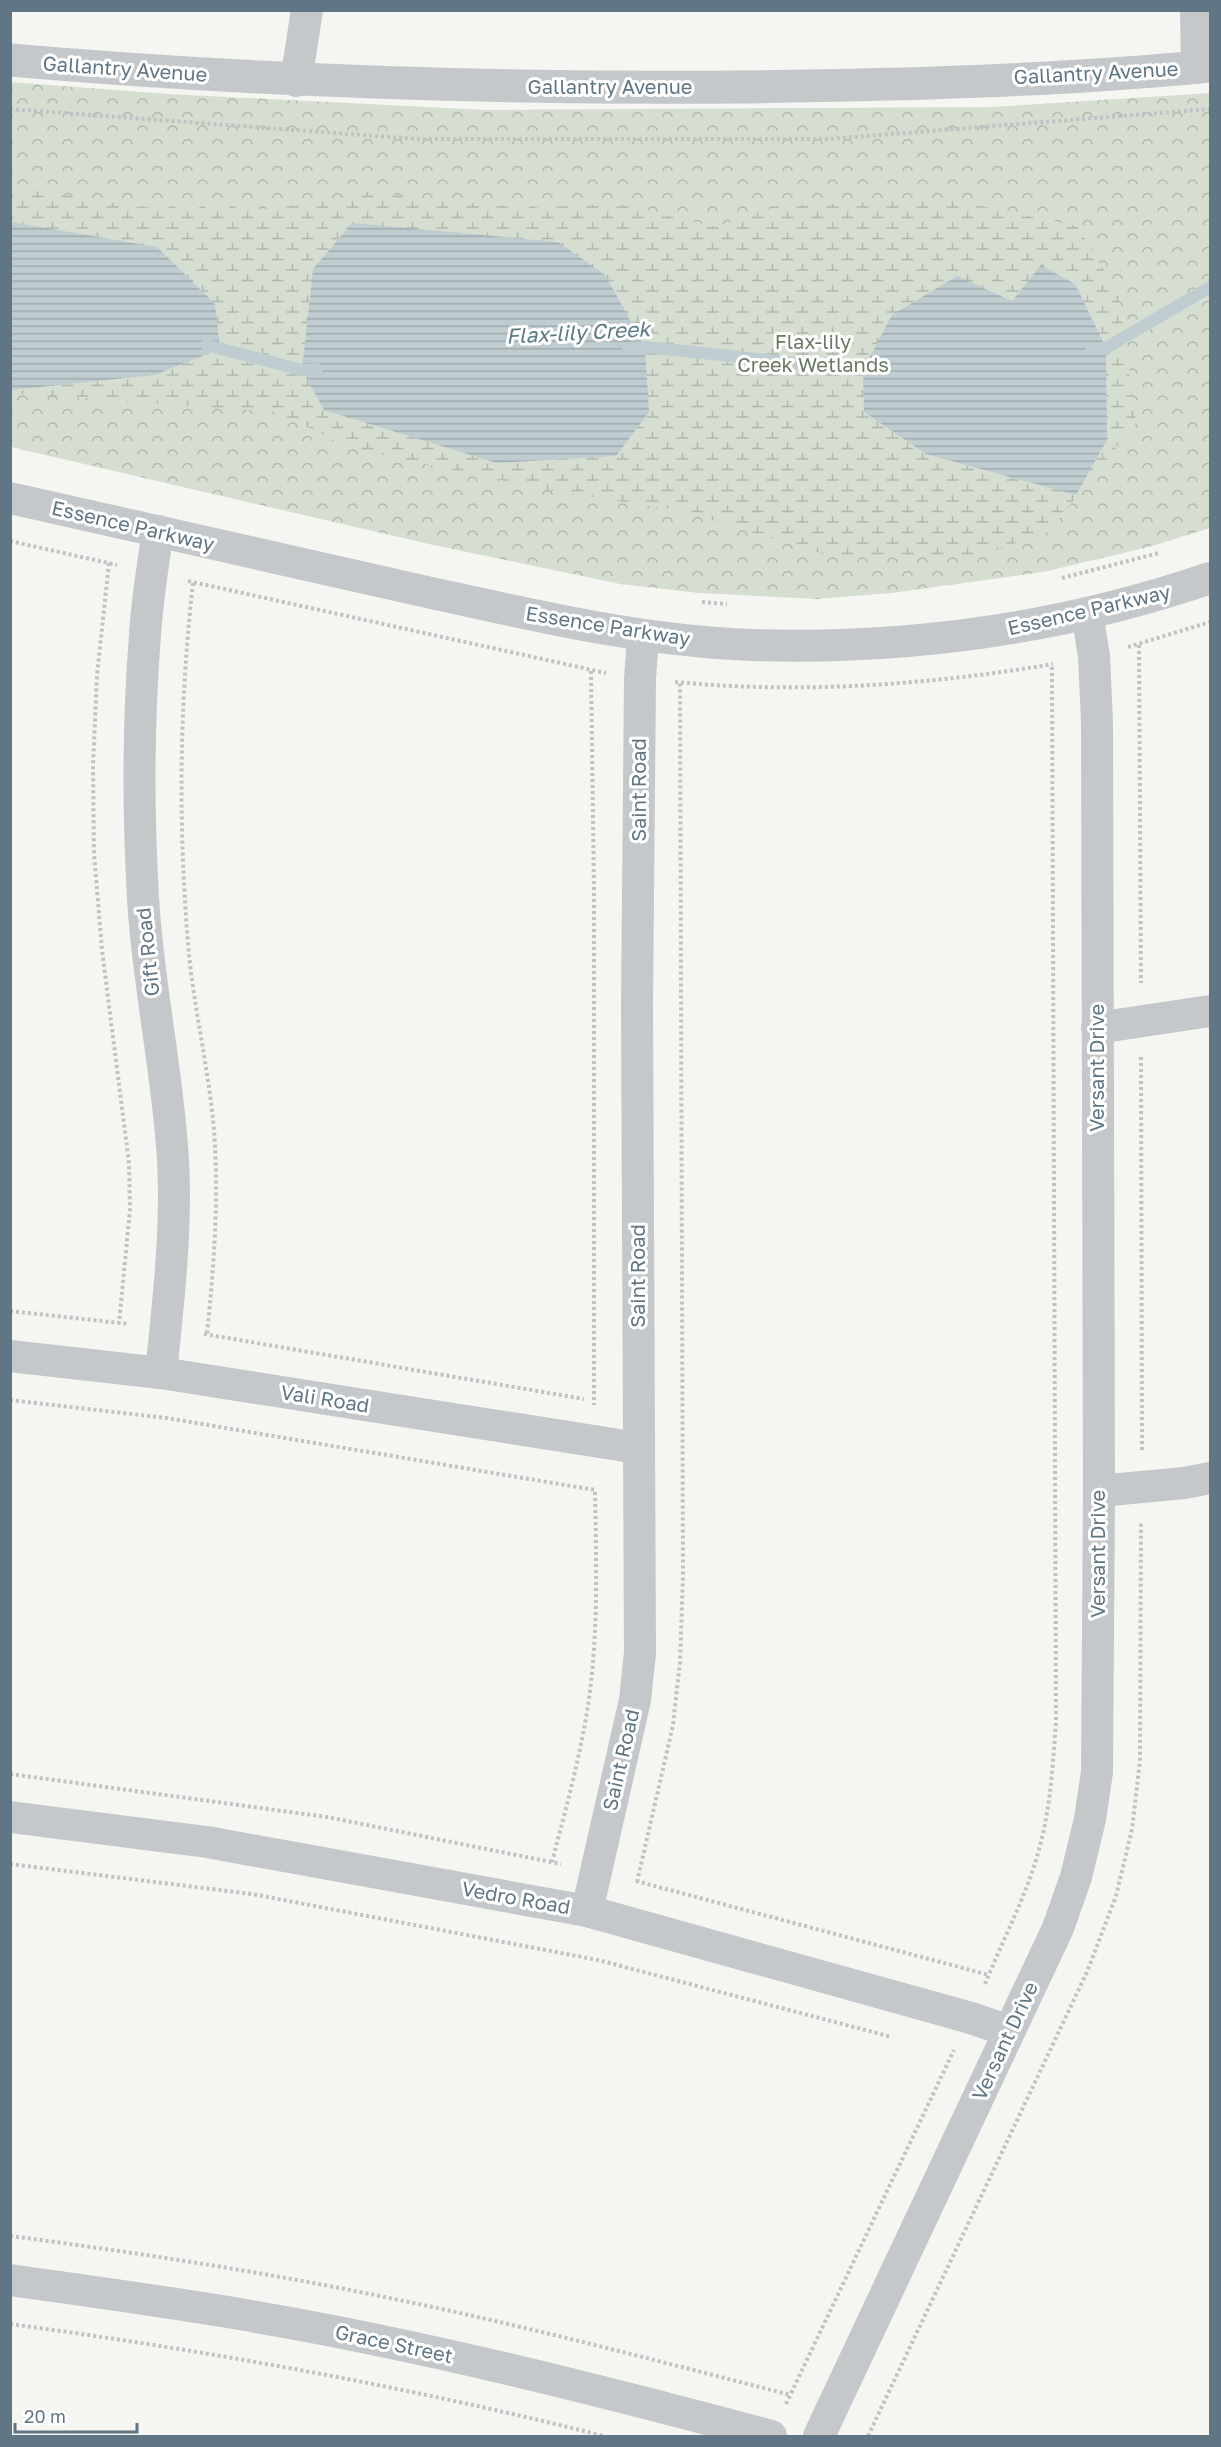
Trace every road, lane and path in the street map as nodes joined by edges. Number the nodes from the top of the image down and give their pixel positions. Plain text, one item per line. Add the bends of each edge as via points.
1 (307, 10) edge
2 (1196, 10) edge
3 (10, 60) edge
4 (1204, 67) edge
5 (296, 81) junction
6 (10, 109) edge
7 (1210, 109) edge
8 (10, 498) edge
9 (158, 531) junction
10 (1160, 552) dead end
11 (1210, 578) edge
12 (1056, 580) dead end
13 (193, 582) dead end
14 (700, 602) dead end
15 (734, 604) dead end
16 (1086, 613) junction
17 (643, 636) junction
18 (1052, 664) dead end
19 (591, 671) dead end
20 (1210, 1011) edge
21 (1097, 1028) junction
22 (10, 1311) edge
23 (165, 1329) junction
24 (207, 1334) junction
25 (10, 1356) edge
26 (161, 1373) junction
27 (10, 1400) edge
28 (594, 1401) junction
29 (594, 1442) junction
30 (638, 1448) junction
31 (1210, 1478) edge
32 (595, 1490) junction
33 (1099, 1491) junction
34 (10, 1817) edge
35 (552, 1862) dead end
36 (10, 1864) edge
37 (587, 1911) junction
38 (971, 2018) junction
39 (1009, 2031) junction
40 (895, 2038) dead end
41 (941, 2050) dead end
42 (952, 2053) junction
43 (10, 2280) edge
44 (10, 2324) edge
45 (786, 2405) dead end
46 (604, 2436) edge
47 (771, 2436) edge
48 (819, 2436) edge

1 - 5 street
2 - 4 street
3 - 5 street, Gallantry Avenue
4 - 5 street, Gallantry Avenue via 888,85 613,88
6 - 7 path via 417,139 828,139
8 - 9 street, Essence Parkway
9 - 17 street, Essence Parkway via 533,616
9 - 23 street, Gift Road via 145,632 139,816 151,987 173,1160
10 - 12 path
11 - 16 street, Essence Parkway via 1154,597
13 - 24 path via 184,659 182,841 190,957 213,1128 217,1194
14 - 15 path
16 - 17 street, Essence Parkway via 928,641 846,646 749,645
16 - 21 street, Versant Drive via 1094,656 1097,721
17 - 30 street, Saint Road via 637,1006
18 - 38 path via 1056,1722 1041,1842
19 - 28 path
20 - 21 street
21 - 33 street, Versant Drive
22 - 23 path
23 - 24 path
23 - 26 street, Gift Road
24 - 28 path
25 - 26 street, Vali Road
26 - 29 street, Vali Road
27 - 32 path via 166,1418
28 - 29 path
29 - 30 street, Vali Road
29 - 32 path
30 - 37 street, Saint Road via 641,1614 635,1700
31 - 33 street
32 - 35 path via 597,1593 592,1674 581,1745
33 - 39 street, Versant Drive via 1096,1772 1090,1819 1058,1928
34 - 37 street, Vedro Road via 207,1842
36 - 40 path via 252,1894 598,1960
37 - 38 street, Vedro Road
38 - 39 street, Vedro Road
38 - 42 path
39 - 48 street, Versant Drive
41 - 42 path
42 - 45 path
43 - 47 street, Grace Street via 261,2318 389,2342 524,2372
44 - 46 path via 285,2366

